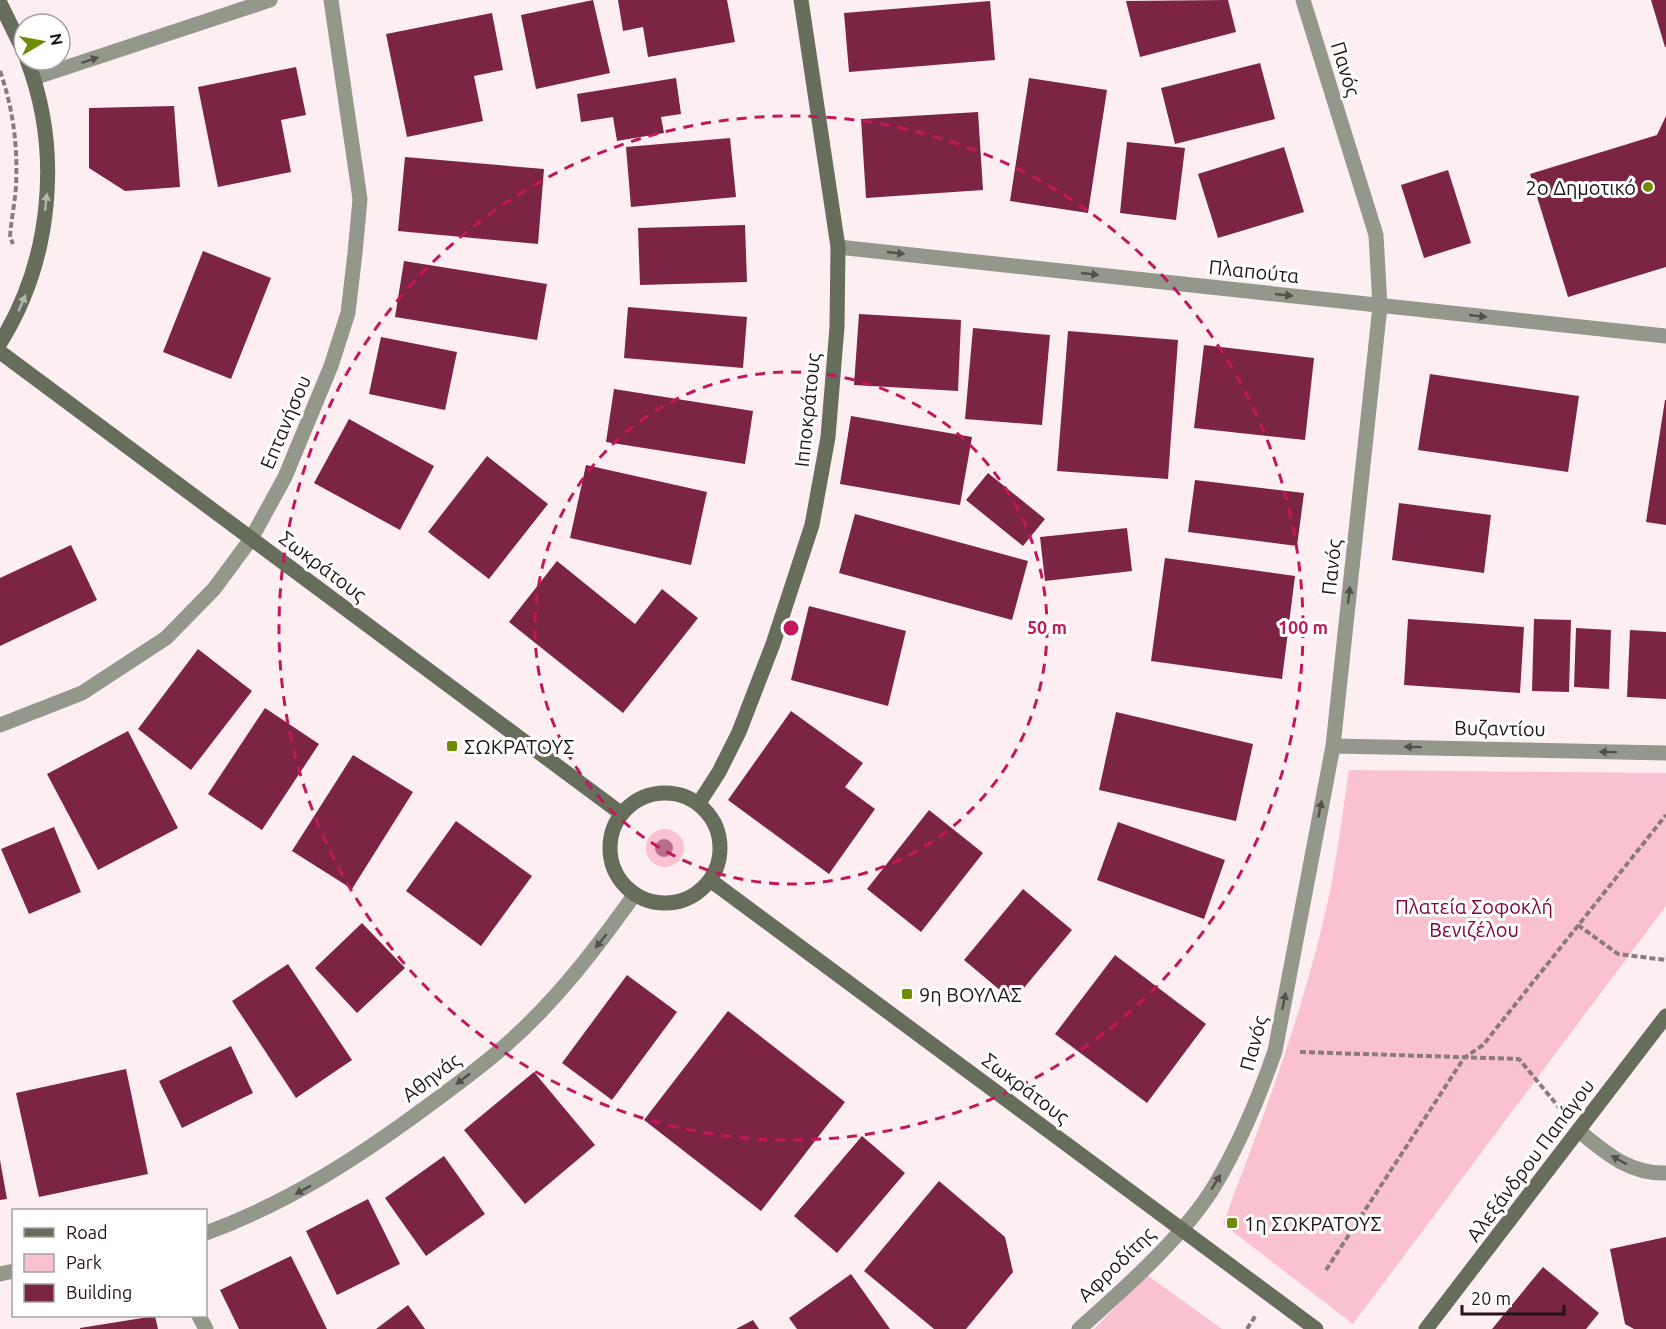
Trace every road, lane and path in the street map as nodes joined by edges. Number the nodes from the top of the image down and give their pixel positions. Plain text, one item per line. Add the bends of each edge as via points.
1 (270, 0) edge
2 (331, 0) edge
3 (801, 0) edge
4 (1303, 0) edge
5 (0, 3) edge
6 (12, 28) edge
7 (0, 71) edge
8 (32, 72) edge
9 (34, 78) junction
10 (838, 247) junction
11 (37, 260) junction
12 (1380, 306) junction
13 (1666, 336) edge
14 (0, 343) edge
15 (0, 352) edge
16 (251, 538) junction
17 (0, 725) edge
18 (1333, 746) junction
19 (1666, 753) edge
20 (699, 803) junction
21 (622, 814) junction
22 (1666, 815) edge
23 (710, 880) junction
24 (635, 894) junction
25 (1578, 925) junction
26 (1666, 960) edge
27 (1666, 1016) edge
28 (1275, 1051) junction
29 (1464, 1058) junction
30 (1579, 1131) junction
31 (1666, 1173) edge
32 (1182, 1230) junction
33 (207, 1233) edge
34 (1326, 1270) dead end
35 (1079, 1329) edge
36 (1316, 1329) edge
37 (1426, 1329) edge

9 -> 1 street
2 - 16 street, Επτανήσου via 360,199 348,313 308,426
3 - 10 street, Ιπποκράτους
4 - 12 street, Πανός via 1376,236
5 - 6 street
7 - 11 path via 16,149 10,237 21,255
8 - 9 street
11 -> 9 street via 47,189 46,138
10 -> 12 street, Πλαπούτα
10 - 20 street, Ιπποκράτους via 837,327 828,437 812,525 739,732
14 -> 11 street via 18,312
12 -> 13 street, Πλαπούτα
18 -> 12 street, Πανός
15 - 16 street, Σωκράτους
16 - 17 street, Επτανήσου via 214,589 166,638 82,693
16 - 21 street, Σωκράτους
19 -> 18 street, Βυζαντίου
28 -> 18 street, Πανός
20 - 21 street via 667,792 634,802
20 - 23 street via 711,815 718,831 718,864
21 - 24 street via 612,834 611,857 624,884
22 - 25 path
23 - 24 street via 701,890 676,903 662,903
23 - 32 street, Σωκράτους
24 -> 33 street, Αθηνάς via 567,982 509,1042 330,1175 279,1203
25 - 26 path via 1618,954
25 - 29 path via 1483,1044
27 - 30 street, Αλεξάνδρου Παπάγου
28 - 29 path
32 -> 28 street, Πανός via 1214,1187 1239,1141
29 - 30 path via 1519,1059
29 - 34 path
31 -> 30 street via 1651,1173 1618,1162
30 - 37 street, Αλεξάνδρου Παπάγου
32 - 35 street, Αφροδίτης
32 - 36 street, Σωκράτους

